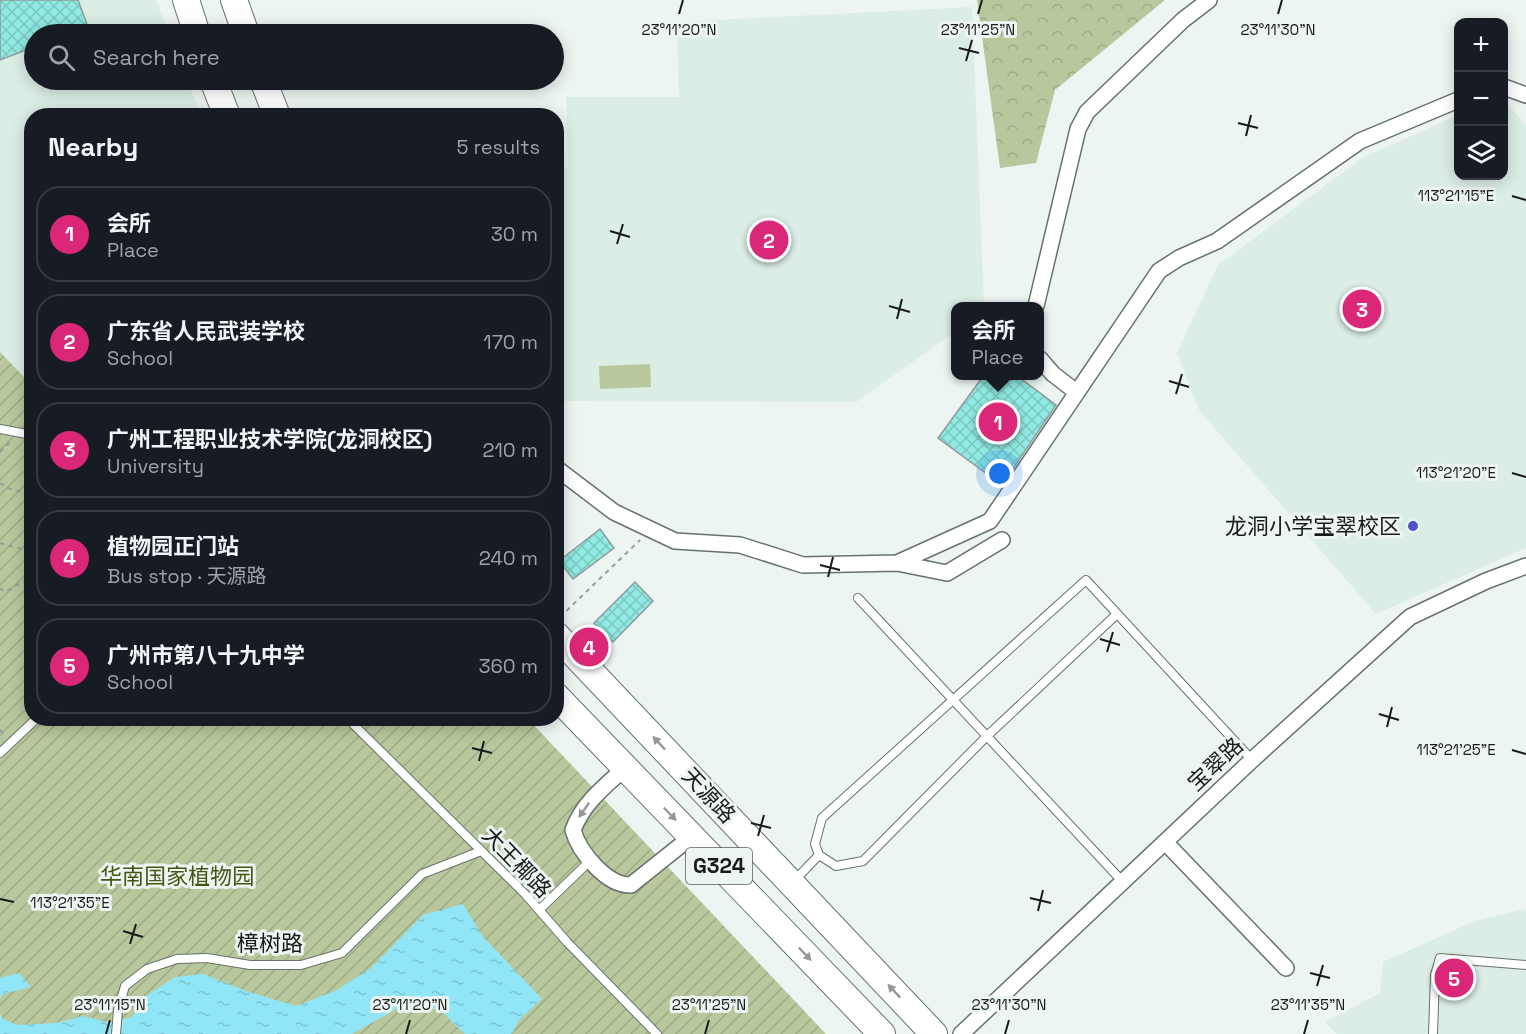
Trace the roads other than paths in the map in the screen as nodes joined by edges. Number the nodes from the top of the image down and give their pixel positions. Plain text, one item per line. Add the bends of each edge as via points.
1 (186, 0) edge
2 (234, 0) edge
3 (1209, 0) edge
4 (194, 24) edge
5 (242, 24) edge
6 (1508, 89) edge
7 (217, 90) edge
8 (267, 90) edge
9 (1526, 95) edge
10 (1454, 102) edge
11 (224, 108) edge
12 (274, 108) edge
13 (1037, 302) edge
14 (1044, 364) edge
15 (1075, 391) dead end
16 (0, 429) edge
17 (24, 434) edge
18 (564, 474) edge
19 (1002, 540) dead end
20 (897, 563) junction
21 (1526, 566) edge
22 (858, 598) dead end
23 (1117, 614) junction
24 (564, 643) edge
25 (954, 700) junction
26 (564, 704) edge
27 (29, 726) edge
28 (355, 726) edge
29 (987, 736) junction
30 (0, 753) edge
31 (1252, 760) junction
32 (625, 768) junction
33 (691, 837) junction
34 (1165, 842) junction
35 (481, 851) junction
36 (819, 855) junction
37 (592, 860) junction
38 (1122, 881) junction
39 (792, 883) junction
40 (539, 910) junction
41 (1526, 965) edge
42 (1286, 968) dead end
43 (116, 1034) edge
44 (657, 1034) edge
45 (882, 1034) edge
46 (934, 1034) edge
47 (961, 1034) edge
48 (1433, 1034) edge

1 - 4 highway
2 - 5 highway
3 - 13 street via 1087,112 1078,129
6 - 9 street
7 - 11 highway
8 - 12 highway
10 - 20 street via 1360,141 1217,241 1159,271 990,521
14 - 15 street
16 - 17 lane
18 - 20 street via 614,512 675,541 740,545 802,565
19 - 20 street via 947,573
21 - 31 street, 宝翠路 via 1410,617
22 - 25 lane
23 - 25 lane via 1086,580
23 - 29 lane
23 - 31 lane
39 -> 24 highway, 天源路 / G324
25 - 29 lane
25 - 36 lane via 822,818 815,844
26 - 32 highway, 天源路 / G324
27 - 30 lane
28 - 35 lane, 大王椰路
29 - 36 lane via 863,861 836,866
29 - 38 lane
31 - 34 street, 宝翠路
32 -> 33 highway, 天源路 / G324
32 -> 37 street via 592,797 573,830
33 - 37 street via 631,885 617,883
33 -> 45 highway, 天源路 / G324
34 - 38 street, 宝翠路
34 - 42 street
35 - 40 lane, 大王椰路
35 - 43 lane, 樟树路 via 422,874 342,952 301,965 250,965 207,958 177,959 147,969 125,986
36 - 39 lane
37 - 40 lane
38 - 47 street, 宝翠路
46 -> 39 highway, 天源路 / G324
40 - 44 lane, 大王椰路
41 - 48 lane via 1440,958 1435,975

